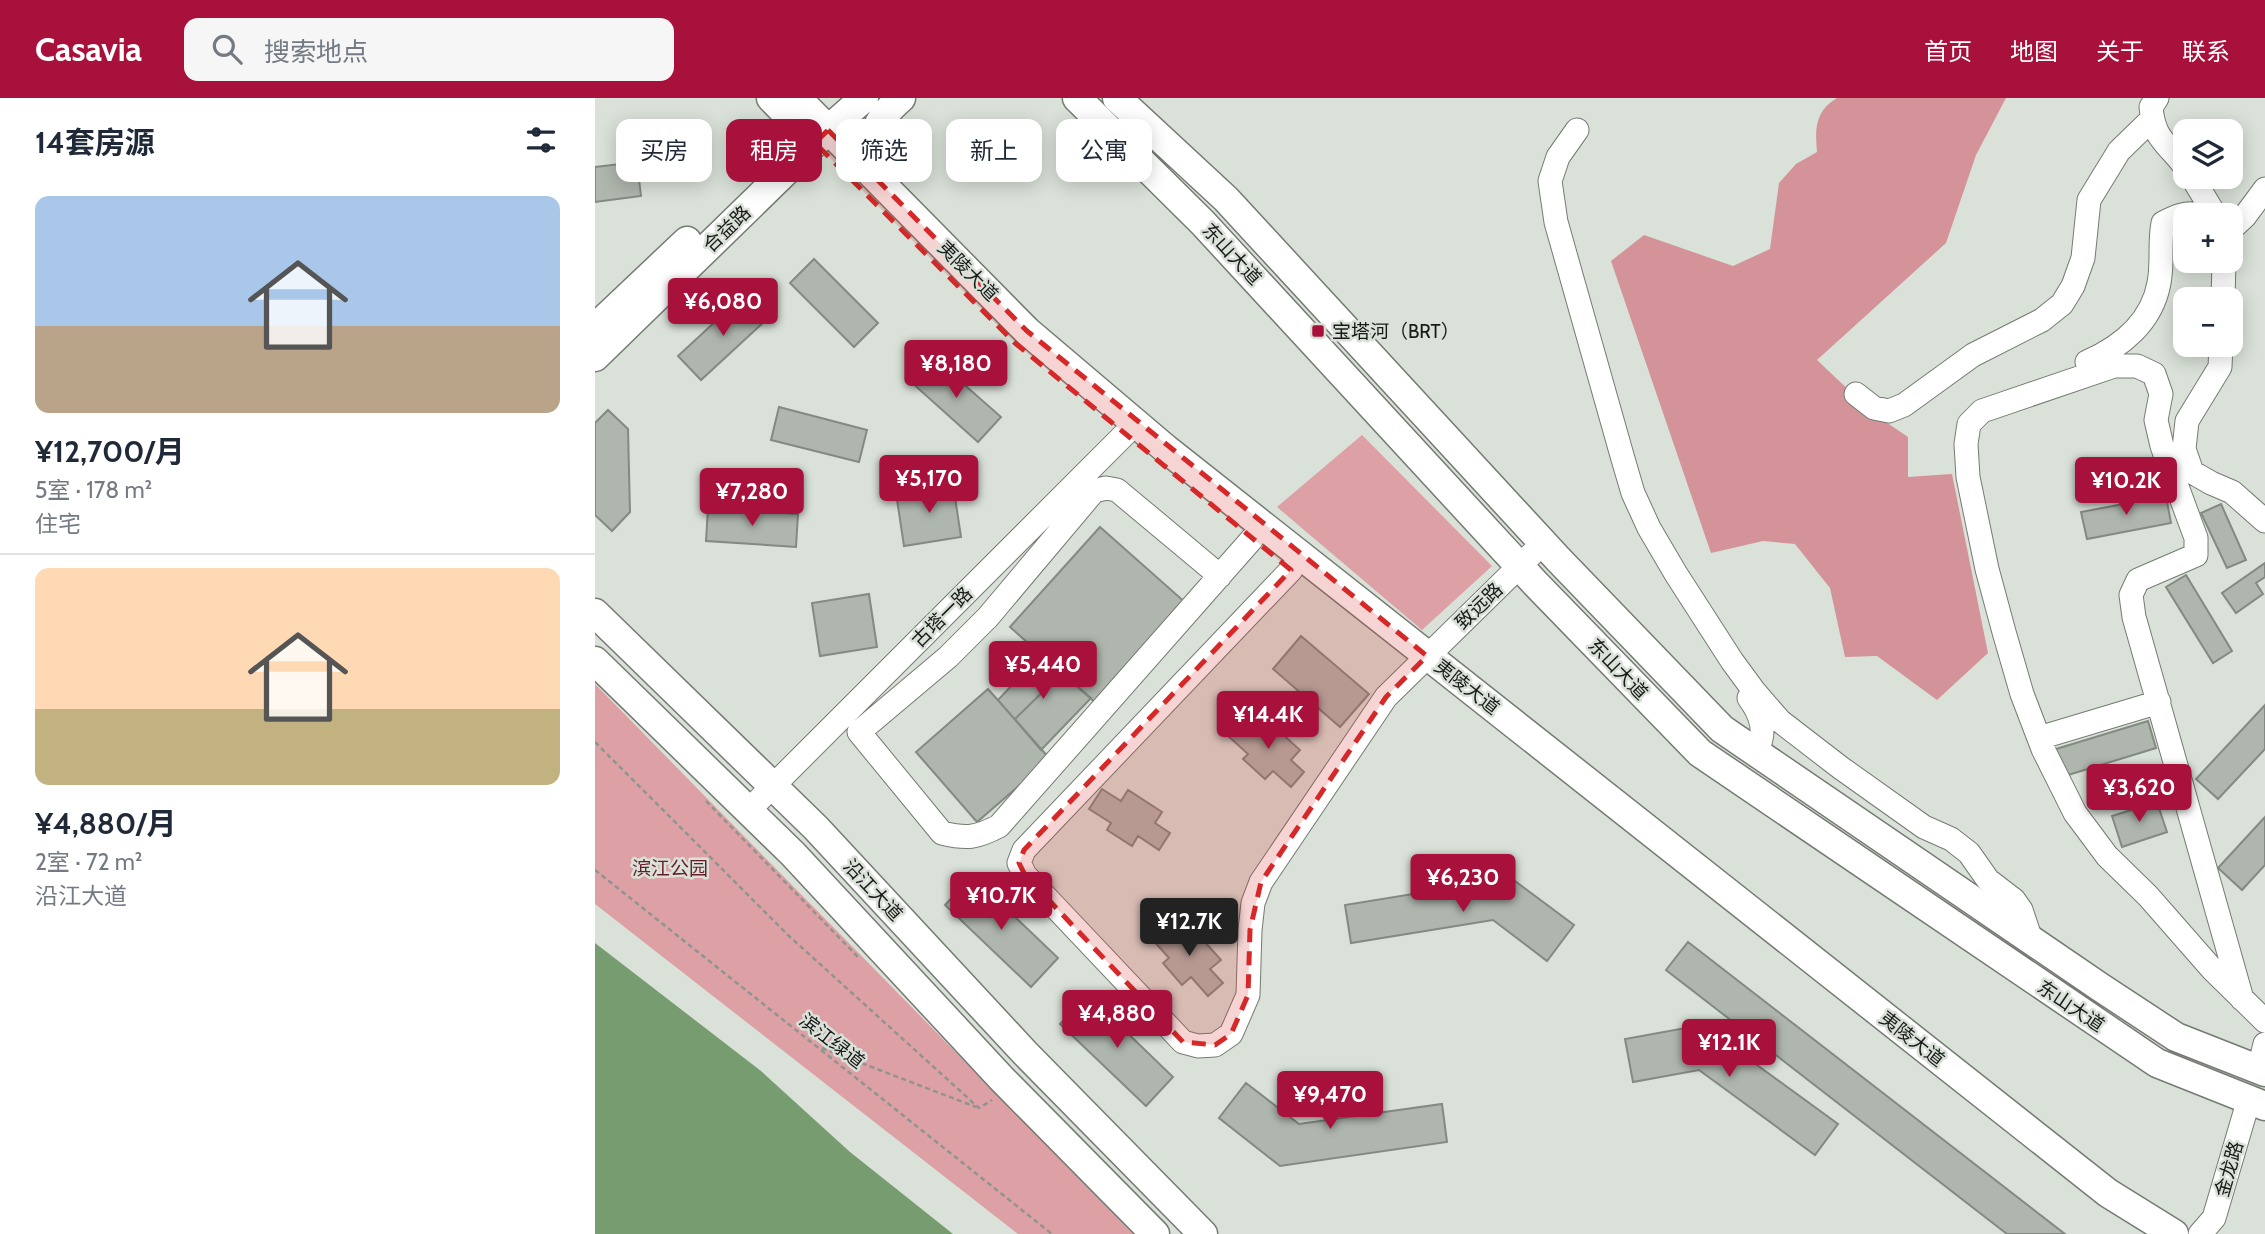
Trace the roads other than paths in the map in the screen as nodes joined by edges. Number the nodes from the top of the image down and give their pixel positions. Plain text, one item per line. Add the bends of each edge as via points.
1 (771, 98) edge
2 (797, 98) edge
3 (840, 98) edge
4 (865, 98) edge
5 (901, 98) edge
6 (1077, 98) edge
7 (1117, 98) edge
8 (2154, 109) edge
9 (800, 119) edge
10 (809, 119) edge
11 (822, 123) edge
12 (822, 127) edge
13 (1577, 130) dead end
14 (822, 136) edge
15 (822, 137) edge
16 (2173, 154) edge
17 (759, 182) edge
18 (766, 182) edge
19 (886, 188) junction
20 (2265, 189) edge
21 (2173, 218) edge
22 (2243, 218) edge
23 (595, 328) edge
24 (595, 357) edge
25 (2220, 357) edge
26 (2078, 366) dead end
27 (1856, 394) dead end
28 (1130, 429) junction
29 (2265, 522) edge
30 (1252, 539) junction
31 (1543, 543) junction
32 (1520, 566) junction
33 (1291, 570) junction
34 (1220, 576) junction
35 (595, 613) edge
36 (595, 661) edge
37 (1204, 662) junction
38 (1422, 663) junction
39 (1747, 681) junction
40 (2159, 702) junction
41 (1181, 705) dead end
42 (2039, 738) junction
43 (1756, 752) junction
44 (773, 786) junction
45 (748, 811) junction
46 (2031, 940) junction
47 (2242, 999) junction
48 (2265, 1021) edge
49 (2263, 1062) edge
50 (2257, 1103) edge
51 (1155, 1234) edge
52 (1203, 1234) edge
53 (2141, 1234) edge
54 (2174, 1234) edge
55 (2200, 1234) edge

1 - 9 main road, 夷陵大道
2 - 10 main road, 夷陵大道
3 - 11 main road
4 - 12 main road
5 - 19 main road via 877,125 876,156
6 - 32 main road, 东山大道 via 1203,223
7 - 31 main road, 东山大道 via 1226,200
8 - 16 street via 2152,126
8 - 27 street via 2119,150 2089,200 2083,258 2062,304 2042,320 1973,355 1904,405 1889,411 1874,408
13 - 39 street via 1558,157 1550,181 1556,222 1630,482 1649,528 1676,574
14 - 19 main road, 夷陵大道
15 - 28 main road, 夷陵大道 via 1015,343
17 - 23 main road, 合益路
18 - 24 main road, 合益路
19 - 28 main road, 夷陵大道
20 - 22 street
21 - 26 street via 2164,223 2160,237 2159,284 2149,311 2111,352
25 - 29 street via 2220,367 2187,421 2184,450 2192,472 2232,492
28 - 30 main road, 夷陵大道
28 - 38 main road, 夷陵大道
28 - 44 street, 古塔一路
30 - 33 main road, 夷陵大道
30 - 34 street
31 - 32 street, 致远路
31 - 43 main road, 东山大道 via 1722,729
32 - 38 street, 致远路
32 - 50 main road, 东山大道 via 1700,753 2157,1063
33 - 37 street
33 - 38 main road, 夷陵大道
34 - 34 street via 999,826 979,837 942,833 859,732 988,617 1094,491 1117,490
35 - 44 main road, 沿江大道
36 - 45 main road, 沿江大道
37 - 38 street, 致远路 via 1024,850 1019,863 1024,875 1183,1042 1198,1046 1215,1045 1231,1034 1248,995 1250,930 1261,882 1386,697
37 - 41 street via 1206,673
38 - 53 main road, 夷陵大道 via 2098,1208
38 - 54 main road, 夷陵大道 via 2098,1185
39 - 43 street via 1746,693 1763,724 1763,740
39 - 46 street via 1780,721 1924,827 1969,853 1988,880 2014,900
40 - 42 street
40 - 42 street via 2131,595 2139,580 2196,555 2196,538 2162,446 2156,420 2161,394 2154,374 2137,366 2114,366 1983,411 1969,424 1968,477 1987,569
40 - 47 street
42 - 47 street via 2074,813 2107,856
43 - 46 main road, 东山大道
44 - 45 street, 古塔一路
44 - 52 main road, 沿江大道
45 - 51 main road, 沿江大道
46 - 49 main road, 东山大道 via 2176,1037
47 - 48 street
50 - 55 street, 金龙路 via 2214,1218

